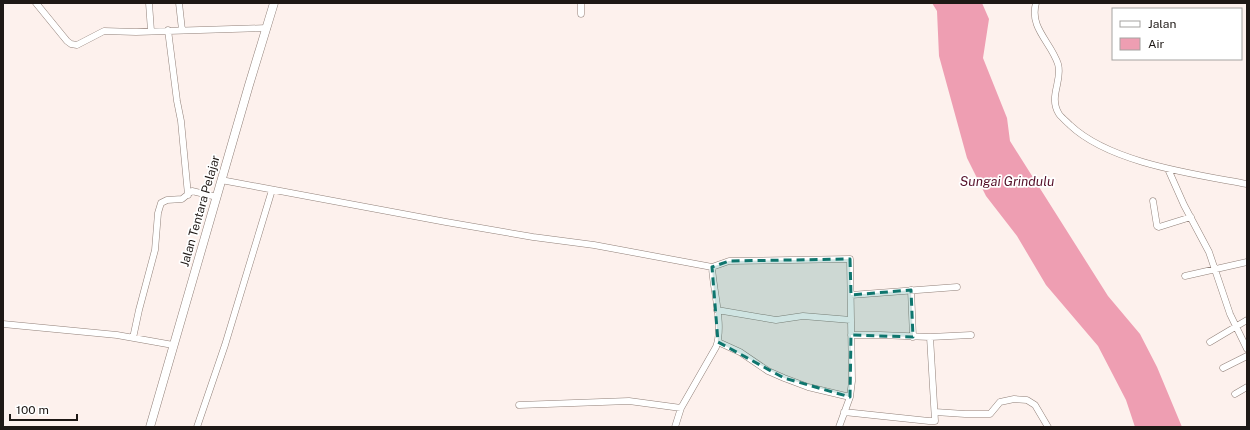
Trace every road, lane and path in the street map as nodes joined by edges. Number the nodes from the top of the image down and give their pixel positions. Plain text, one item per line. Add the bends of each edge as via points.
1 (36, 3) edge
2 (149, 3) edge
3 (179, 3) edge
4 (274, 3) edge
5 (581, 3) edge
6 (1036, 3) edge
7 (581, 14) dead end
8 (267, 28) junction
9 (168, 30) junction
10 (182, 30) junction
11 (151, 31) junction
12 (1168, 169) junction
13 (221, 180) junction
14 (1247, 184) edge
15 (272, 190) junction
16 (188, 194) junction
17 (217, 197) junction
18 (1153, 201) dead end
19 (1191, 217) junction
20 (1247, 262) edge
21 (712, 267) junction
22 (1215, 270) junction
23 (1185, 276) dead end
24 (957, 287) dead end
25 (911, 290) junction
26 (851, 295) junction
27 (717, 310) junction
28 (851, 320) junction
29 (1247, 320) edge
30 (3, 324) edge
31 (1235, 326) junction
32 (851, 335) junction
33 (971, 335) dead end
34 (913, 337) junction
35 (930, 337) junction
36 (133, 338) junction
37 (718, 342) junction
38 (1210, 342) dead end
39 (173, 345) junction
40 (1247, 349) edge
41 (1247, 356) edge
42 (1223, 368) dead end
43 (1247, 387) edge
44 (1235, 394) dead end
45 (850, 397) junction
46 (519, 406) dead end
47 (681, 408) junction
48 (844, 412) junction
49 (935, 412) junction
50 (905, 419) junction
51 (929, 424) edge
52 (150, 427) edge
53 (197, 427) edge
54 (675, 427) edge
55 (839, 427) edge
56 (904, 427) edge
57 (1048, 427) edge

1 - 11 street via 71,44 77,45 104,31
2 - 11 street
3 - 10 street
4 - 8 main road, Jalan Tentara Pelajar
5 - 7 street
6 - 12 street via 1037,26 1058,65 1055,99 1060,115 1076,130 1099,145
8 - 10 street
8 - 13 main road, Jalan Tentara Pelajar
9 - 10 street
9 - 11 street
9 - 16 street via 177,102 182,121
12 - 14 street
12 - 19 street
13 - 15 street
13 - 17 main road, Jalan Tentara Pelajar
15 - 21 street
15 - 53 street
16 - 17 street via 194,191
16 - 36 street via 179,199 165,200 159,206 155,250
17 - 39 main road, Jalan Tentara Pelajar
18 - 19 street via 1159,227
19 - 22 street
20 - 22 street
21 - 26 street via 729,261 849,259
21 - 27 street
22 - 23 street
22 - 31 street
24 - 25 street
25 - 26 street
25 - 34 street
26 - 28 street
27 - 28 street via 776,320 803,316
27 - 37 street
28 - 32 street
29 - 31 street
30 - 36 street
31 - 38 street
31 - 40 street
32 - 34 street
32 - 45 street
33 - 35 street
34 - 35 street
35 - 49 street
36 - 39 street
37 - 45 street via 784,378 808,387
37 - 47 street
39 - 52 main road, Jalan Tentara Pelajar
41 - 42 street
43 - 44 street
45 - 48 street
46 - 47 street via 629,400
47 - 54 street
48 - 50 street
48 - 55 street
49 - 51 street via 935,421
49 - 57 street via 986,414 992,413 1000,402 1021,399 1035,405
50 - 51 street
50 - 56 street

